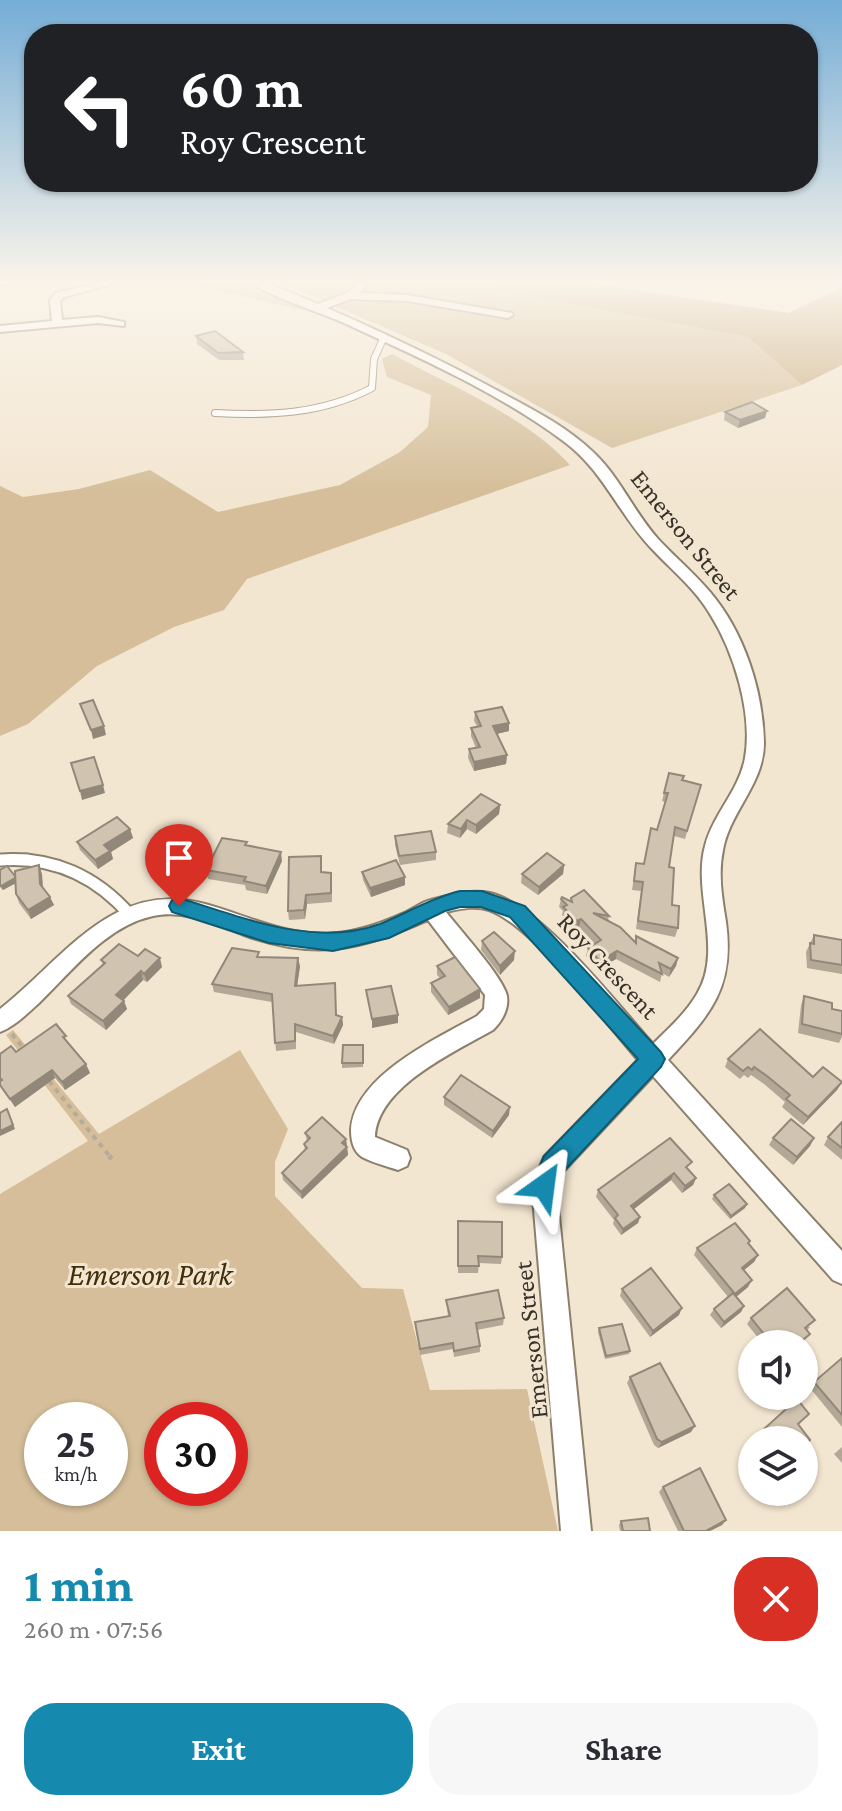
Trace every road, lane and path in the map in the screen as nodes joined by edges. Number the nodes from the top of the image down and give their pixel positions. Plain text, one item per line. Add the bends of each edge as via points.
1 (378, 350) edge
2 (410, 350) edge
3 (215, 413) dead end
4 (0, 860) edge
5 (431, 908) junction
6 (130, 915) junction
7 (1, 1022) edge
8 (27, 1053) edge
9 (653, 1059) junction
10 (46, 1077) edge
11 (398, 1158) dead end
12 (112, 1159) dead end
13 (842, 1271) edge
14 (576, 1531) edge

1 - 3 lane via 372,388 352,399 294,414
2 - 9 street, Emerson Street via 514,405 590,455 645,532 707,598 736,652 755,745 749,777 713,847 718,978 706,1003
4 - 6 lane via 35,858 57,864 113,897
5 - 6 street, Roy Crescent via 382,932 333,942 269,935 179,906 155,906
5 - 9 street, Roy Crescent via 482,899 517,912
5 - 11 street via 495,992 496,1009 485,1023 393,1080 372,1106 364,1120 363,1140 369,1148
6 - 7 street, Roy Crescent via 96,937
7 - 8 path
9 - 13 street, Roy Crescent
9 - 14 street, Emerson Street via 553,1165 544,1186
10 - 12 path

